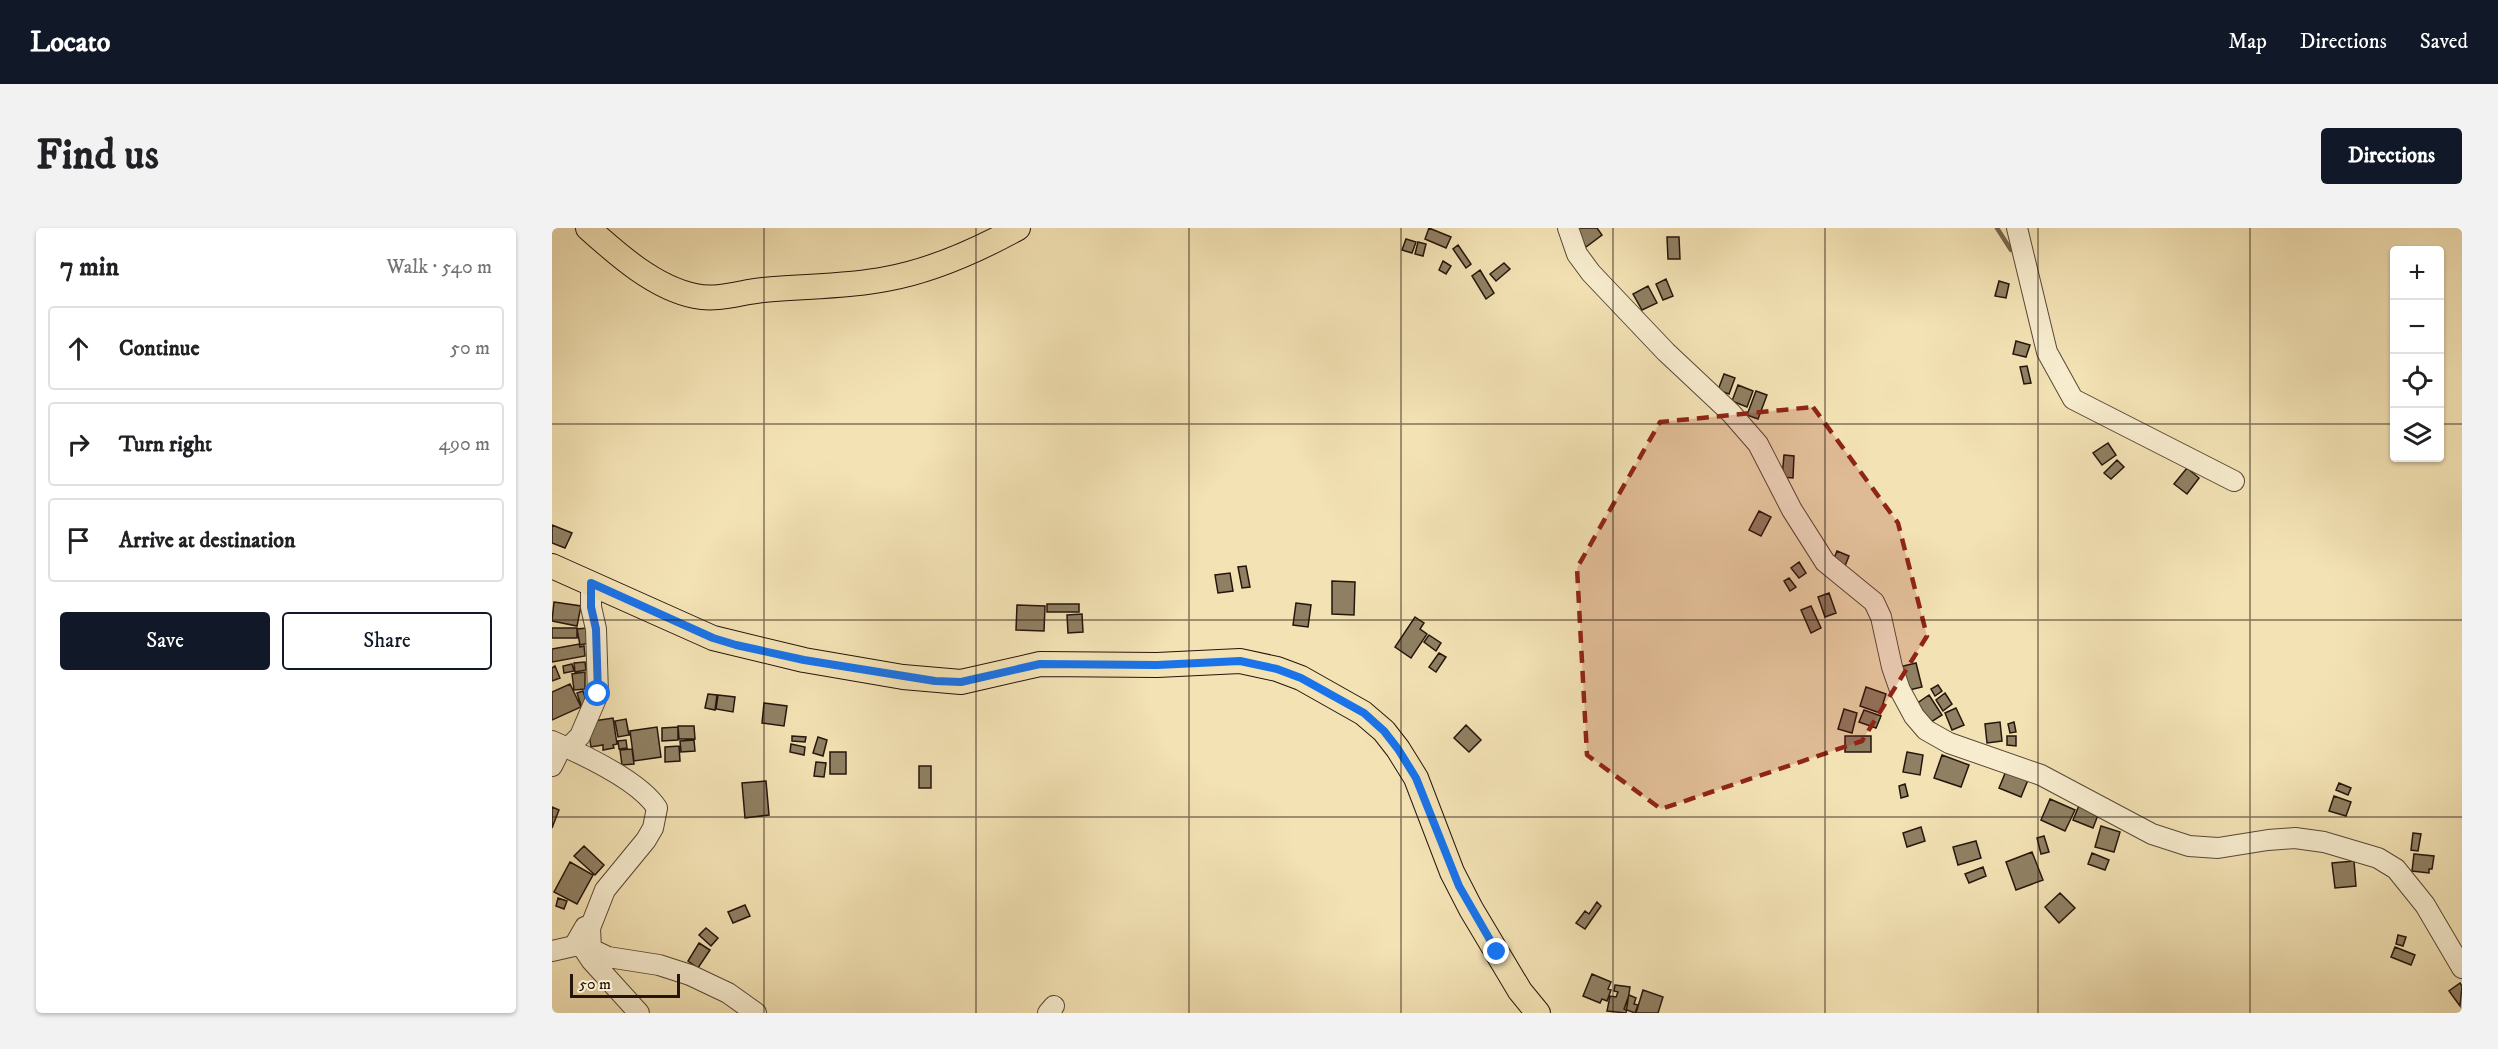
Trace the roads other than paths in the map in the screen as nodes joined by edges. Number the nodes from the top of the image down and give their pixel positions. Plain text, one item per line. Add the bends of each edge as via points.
1 (588, 228) edge
2 (1018, 228) edge
3 (1569, 228) edge
4 (2017, 228) edge
5 (2234, 481) dead end
6 (552, 566) edge
7 (591, 583) junction
8 (559, 744) edge
9 (552, 766) edge
10 (594, 915) junction
11 (579, 940) junction
12 (552, 951) edge
13 (2462, 968) edge
14 (639, 1013) edge
15 (756, 1013) edge
16 (1538, 1013) edge

1 - 2 main road via 644,273 686,293 708,297 886,279 949,260
3 - 13 street via 1577,254 1592,273 1758,444 1800,525 1826,562 1874,602 1900,690 1926,730 1949,743 2041,775 2152,834 2189,846 2218,848 2295,838 2378,858 2396,868 2425,905
4 - 5 street via 2046,352 2073,399
6 - 7 main road
7 - 8 street via 598,694 584,729 571,745
7 - 16 main road via 736,645 935,681 961,682 1040,664 1240,661 1301,678 1364,713 1398,749 1416,778 1459,886 1502,962
8 - 9 street
8 - 10 street via 626,780 657,808 646,840 609,884
10 - 11 street
10 - 15 street via 589,938 593,951 690,975 728,993
11 - 12 street via 574,946
11 - 14 street via 591,960

